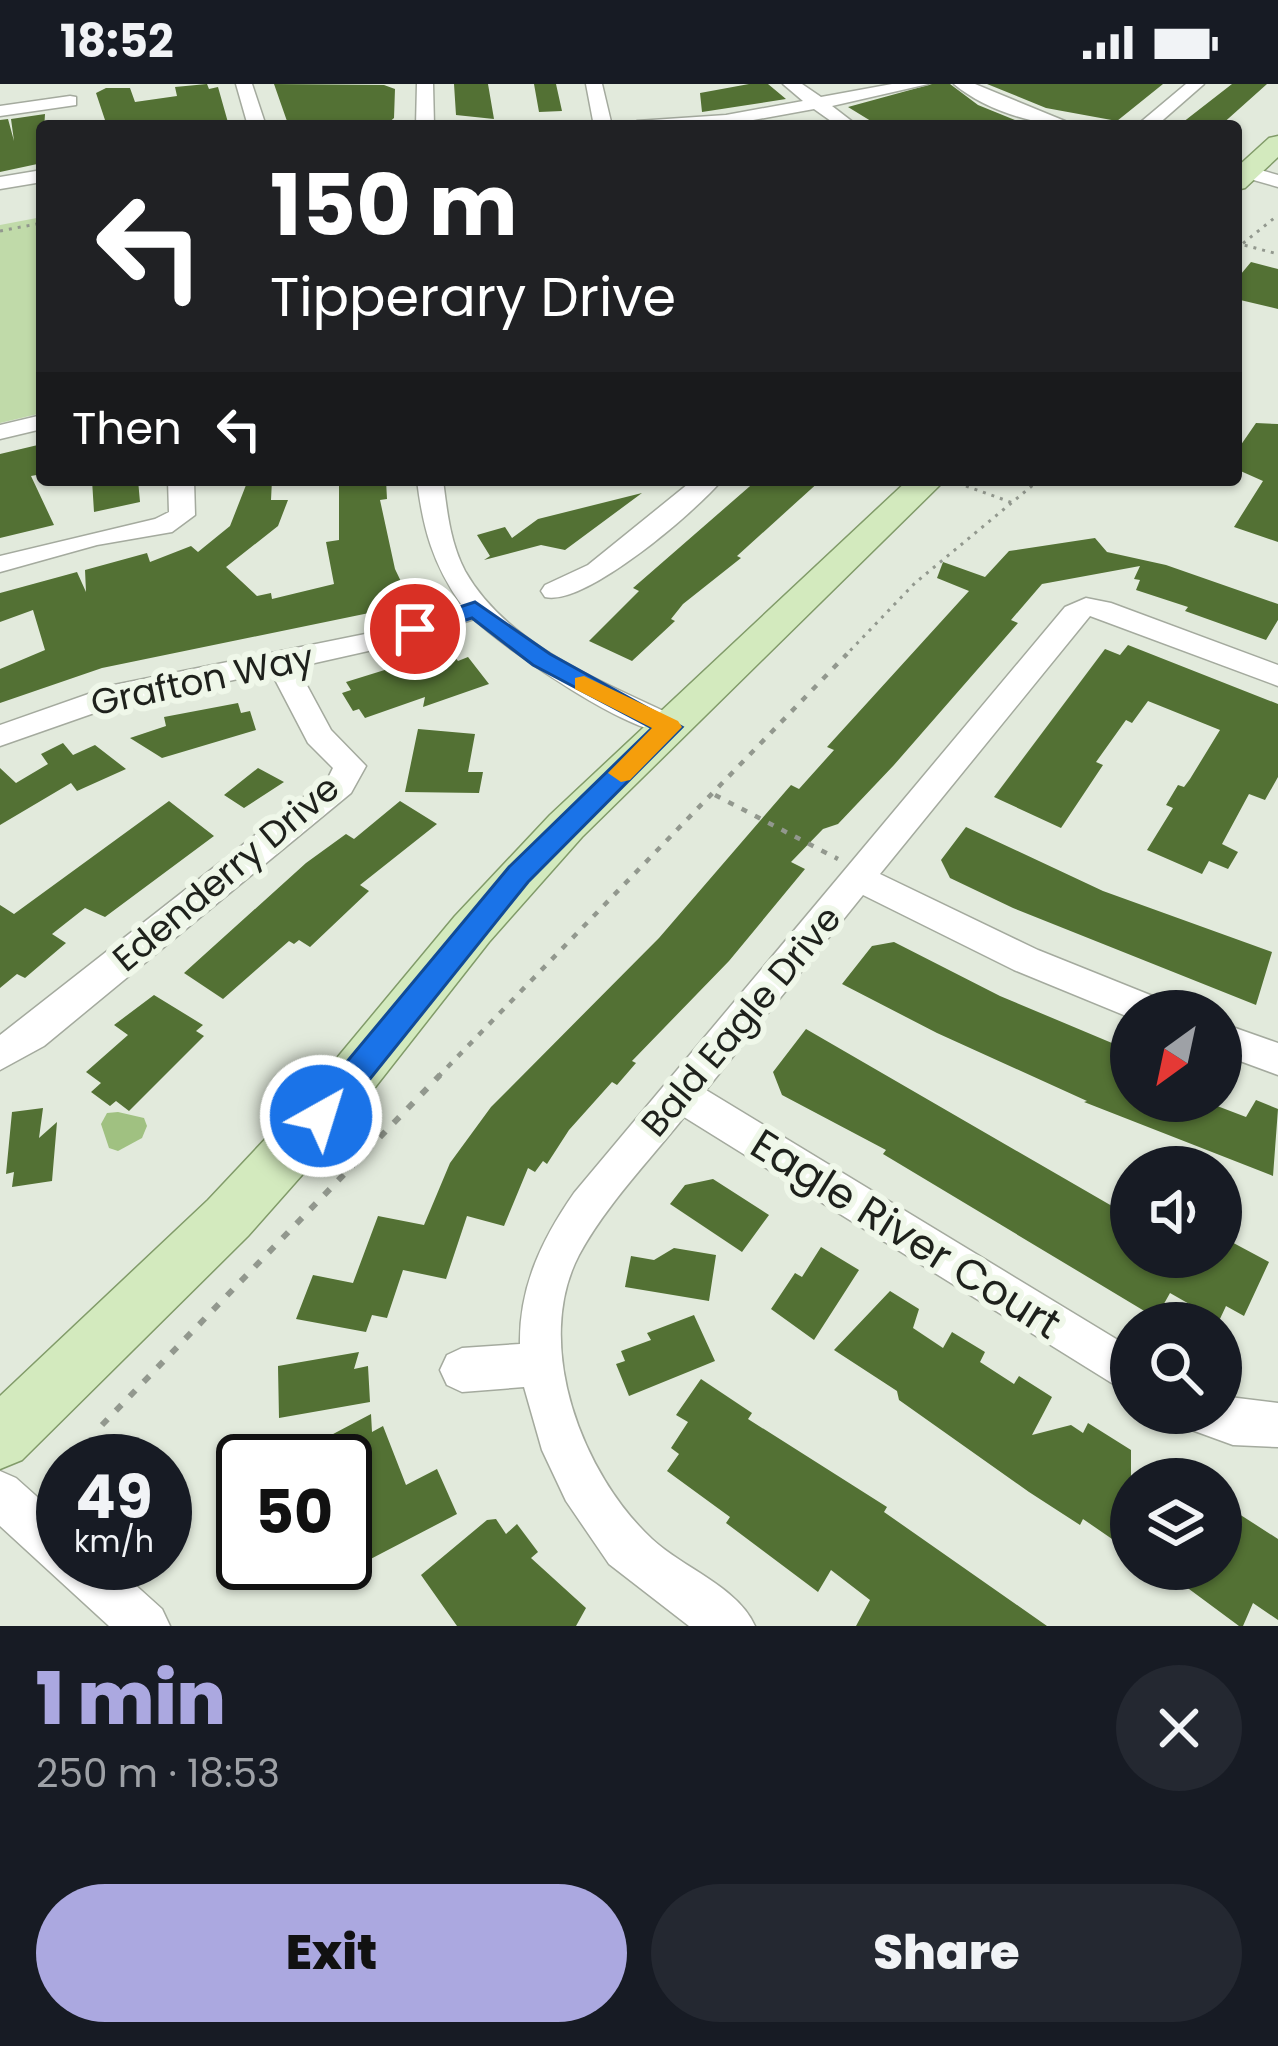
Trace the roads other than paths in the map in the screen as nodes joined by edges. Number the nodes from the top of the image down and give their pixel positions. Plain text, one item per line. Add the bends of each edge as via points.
1 (244, 84) edge
2 (424, 84) edge
3 (594, 84) edge
4 (791, 84) edge
5 (920, 84) edge
6 (962, 84) edge
7 (1196, 84) edge
8 (67, 93) edge
9 (817, 103) junction
10 (0, 111) edge
11 (255, 120) edge
12 (425, 120) edge
13 (602, 120) edge
14 (713, 120) edge
15 (841, 120) edge
16 (1050, 120) edge
17 (1151, 120) edge
18 (1278, 143) edge
19 (1242, 173) edge
20 (1242, 175) edge
21 (36, 177) edge
22 (1278, 181) edge
23 (0, 183) edge
24 (36, 423) edge
25 (0, 432) edge
26 (182, 486) edge
27 (430, 486) edge
28 (702, 486) edge
29 (922, 486) edge
30 (0, 564) edge
31 (555, 591) dead end
32 (475, 609) junction
33 (281, 664) junction
34 (1278, 676) edge
35 (669, 727) junction
36 (0, 736) edge
37 (862, 876) junction
38 (1110, 994) edge
39 (1242, 1046) edge
40 (0, 1054) edge
41 (1278, 1059) edge
42 (681, 1095) junction
43 (1110, 1360) edge
44 (542, 1364) junction
45 (462, 1370) dead end
46 (1242, 1424) edge
47 (1278, 1425) edge
48 (0, 1438) edge
49 (0, 1494) edge
50 (36, 1527) edge
51 (105, 1590) edge
52 (145, 1626) edge
53 (730, 1626) edge

1 - 11 street
2 - 12 street
3 - 13 street
4 - 9 street
5 - 9 street
6 - 16 street
7 - 17 street
8 - 10 street
9 - 14 street
9 - 15 street
18 - 19 main road
20 - 22 street
21 - 23 street
24 - 25 street
26 - 30 street via 182,515 163,526
27 - 32 street via 442,554
28 - 31 street via 598,571
29 - 35 main road
32 - 33 street, Grafton Way
32 - 35 street via 541,659
33 - 36 street, Grafton Way via 114,695
33 - 40 street, Edenderry Drive via 319,736 350,766 340,784
34 - 37 street, Bald Eagle Drive via 1086,607
35 - 48 main road via 518,875 228,1218
37 - 38 street
37 - 42 street, Bald Eagle Drive
39 - 41 street
42 - 43 street, Eagle River Court
42 - 44 street, Bald Eagle Drive via 587,1205 555,1260
44 - 45 street
44 - 53 street, Bald Eagle Drive via 575,1476 628,1549
46 - 47 street
49 - 50 street
51 - 52 street

